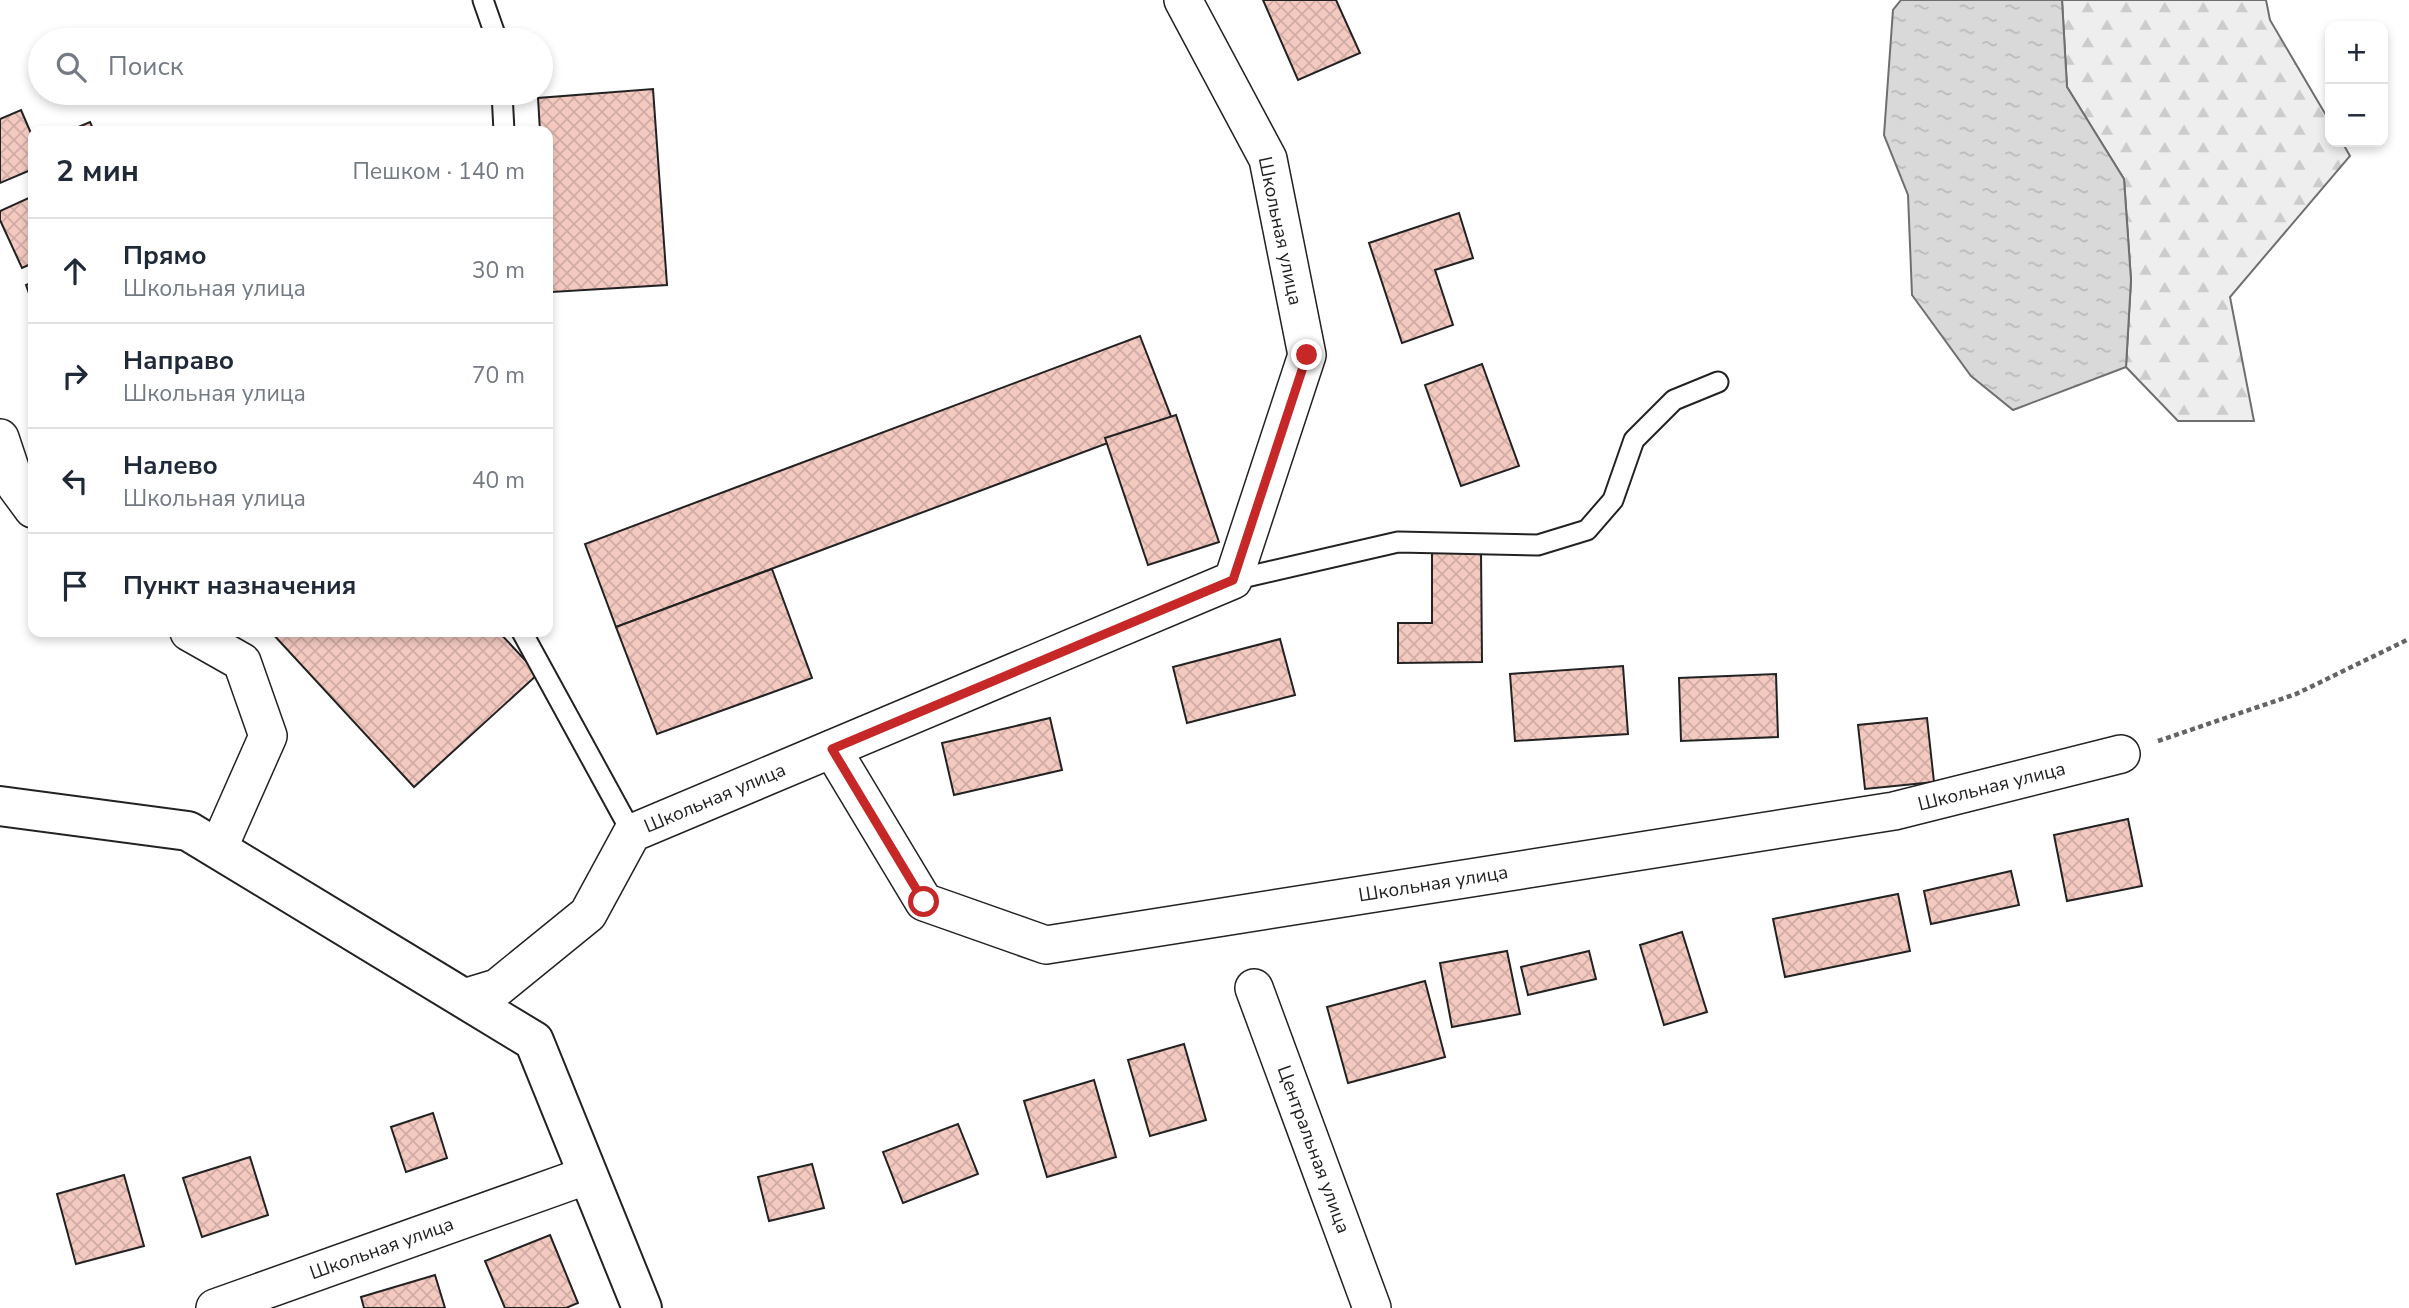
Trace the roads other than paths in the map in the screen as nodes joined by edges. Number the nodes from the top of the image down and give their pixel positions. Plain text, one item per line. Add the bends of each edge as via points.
1 (483, 0) edge
2 (1183, 0) edge
3 (493, 28) edge
4 (503, 105) edge
5 (504, 126) edge
6 (1718, 382) dead end
7 (0, 438) edge
8 (28, 502) edge
9 (1233, 580) junction
10 (199, 637) edge
11 (525, 637) edge
12 (832, 749) junction
13 (2121, 754) road end
14 (0, 806) edge
15 (632, 833) junction
16 (218, 849) junction
17 (1254, 988) dead end
18 (464, 998) junction
19 (588, 1175) junction
20 (215, 1308) edge
21 (642, 1308) edge
22 (1372, 1308) edge

1 - 3 lane
2 - 9 street, Школьная улица via 1268,159 1307,355
4 - 5 lane
6 - 9 lane via 1674,400 1634,440 1613,500 1587,530 1538,545 1398,542
7 - 8 street via 16,486
9 - 12 street, Школьная улица
10 - 16 street via 242,662 268,736
11 - 15 lane
12 - 13 street, Школьная улица via 924,902 1046,945 1894,811
12 - 15 street, Школьная улица
14 - 16 street via 188,831
15 - 18 street, Школьная улица via 589,914 497,988
16 - 18 street
17 - 22 street, Центральная улица
18 - 19 street via 534,1041
19 - 20 street, Школьная улица
19 - 21 street

